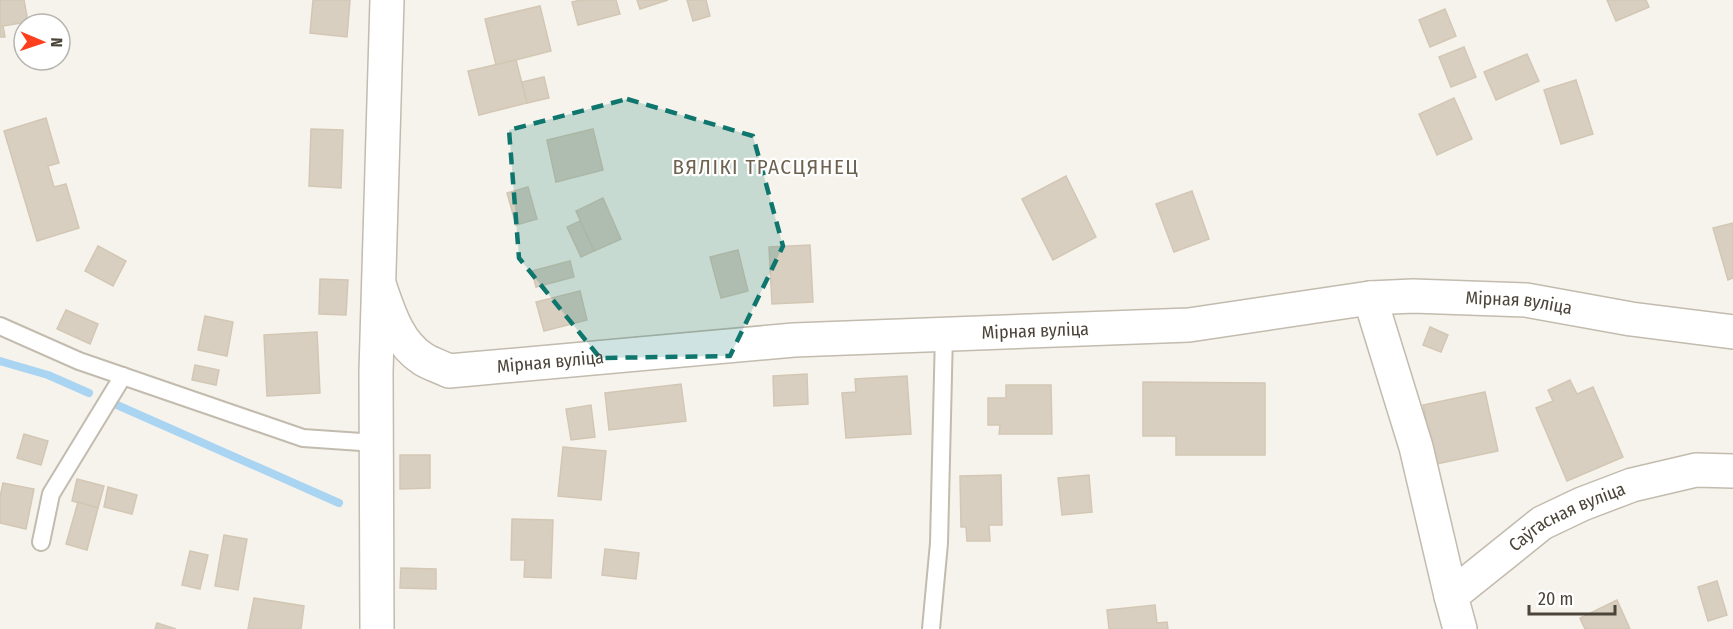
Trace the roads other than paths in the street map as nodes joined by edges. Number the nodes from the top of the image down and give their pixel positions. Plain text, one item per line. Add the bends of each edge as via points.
1 (387, 0) edge
2 (380, 287) junction
3 (1370, 298) junction
4 (0, 326) edge
5 (1733, 332) edge
6 (944, 333) junction
7 (450, 371) junction
8 (376, 372) junction
9 (123, 376) junction
10 (376, 443) junction
11 (1733, 471) edge
12 (41, 542) dead end
13 (1451, 596) junction
14 (377, 629) edge
15 (931, 629) edge
16 (1460, 629) edge

1 - 2 street
2 - 7 street via 401,338 422,358
2 - 8 street
3 - 5 street, Мірная вуліца via 1526,300
3 - 6 street, Мірная вуліца via 1189,325
3 - 13 street via 1416,447
4 - 9 lane
6 - 7 street, Мірная вуліца via 794,340
6 - 15 lane via 939,543
7 - 8 street, Мірная вуліца
8 - 10 street
9 - 10 lane via 303,438
9 - 12 lane via 51,494
10 - 14 street
11 - 13 street, Саўгасная вуліца via 1696,470 1632,485 1581,504 1542,523
13 - 16 street

